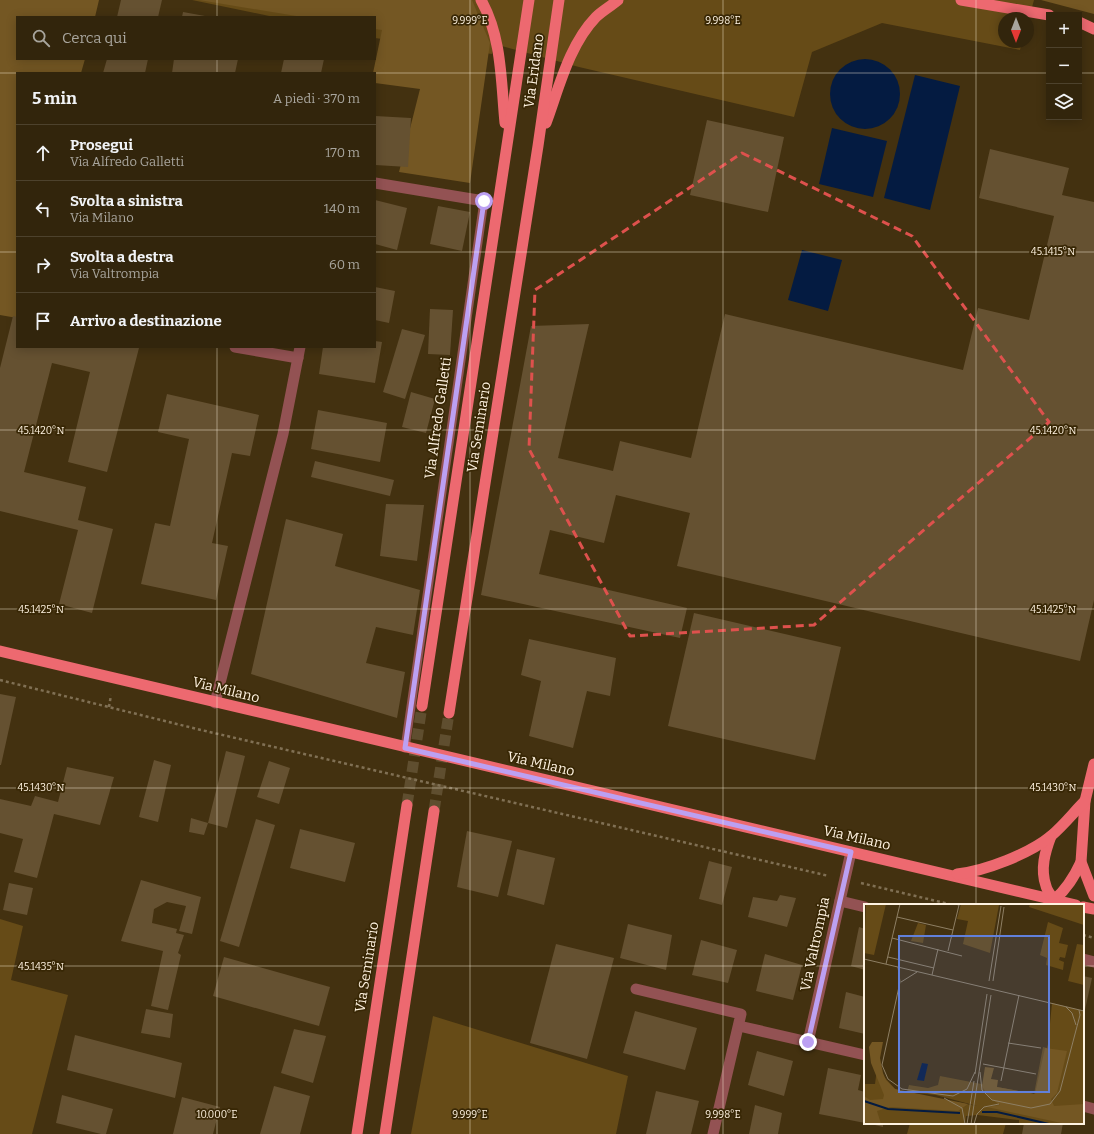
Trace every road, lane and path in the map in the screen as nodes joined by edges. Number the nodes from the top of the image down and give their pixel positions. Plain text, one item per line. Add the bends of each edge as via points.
1 (481, 0) edge
2 (529, 0) edge
3 (559, 0) edge
4 (618, 0) edge
5 (961, 0) edge
6 (1046, 14) edge
7 (1082, 23) edge
8 (1094, 29) edge
9 (507, 140) junction
10 (538, 146) junction
11 (376, 183) edge
12 (484, 201) joint
13 (240, 348) edge
14 (300, 348) edge
15 (298, 358) junction
16 (0, 652) edge
17 (0, 680) edge
18 (215, 703) junction
19 (422, 706) tunnel mouth
20 (449, 713) tunnel mouth
21 (405, 748) junction
22 (1094, 764) edge
23 (1085, 801) junction
24 (407, 805) tunnel mouth
25 (434, 811) tunnel mouth
26 (1051, 836) junction
27 (851, 852) junction
28 (1081, 862) junction
29 (950, 875) junction
30 (844, 880) junction
31 (1094, 896) edge
32 (1054, 900) junction
33 (840, 901) junction
34 (949, 904) edge
35 (1072, 904) edge
36 (864, 907) edge
37 (1084, 907) edge
38 (1094, 909) edge
39 (1084, 935) edge
40 (1094, 938) edge
41 (1084, 959) edge
42 (1094, 962) edge
43 (636, 989) dead end
44 (739, 1026) junction
45 (808, 1042) junction
46 (864, 1055) edge
47 (1084, 1106) edge
48 (1094, 1109) edge
49 (357, 1134) edge
50 (385, 1134) edge
51 (713, 1134) edge

1 - 9 main road via 497,39
2 - 9 main road, Via Eridano
3 - 10 main road, Via Eridano
4 - 10 main road via 596,17 582,35 570,57
5 - 6 main road
7 - 8 main road
9 - 19 main road, Via Seminario
10 - 20 main road, Via Seminario
11 - 12 street, Via Alfredo Galletti
12 - 21 lane, Via Alfredo Galletti
13 - 15 street
14 - 15 street
15 - 18 street via 283,434
16 - 18 main road, Via Milano
17 - 30 path via 202,730
18 - 21 main road, Via Milano
21 - 27 main road, Via Milano
22 - 23 main road
23 - 26 main road
23 - 28 main road
24 - 49 main road, Via Seminario
25 - 50 main road
26 - 29 main road via 999,864 967,874
26 - 32 main road via 1043,865 1046,886
27 - 29 main road, Via Milano
27 - 30 street, Via Valtrompia
28 - 31 main road
28 - 32 main road via 1064,892
29 - 32 main road, Via Milano
30 - 33 street, Via Valtrompia
30 - 34 path
32 - 35 main road, Via Milano
33 - 36 street
33 - 45 street, Via Valtrompia
37 - 38 main road
39 - 40 path
41 - 42 street
43 - 44 street via 741,1014
44 - 45 street
44 - 51 street
45 - 46 street
47 - 48 street

